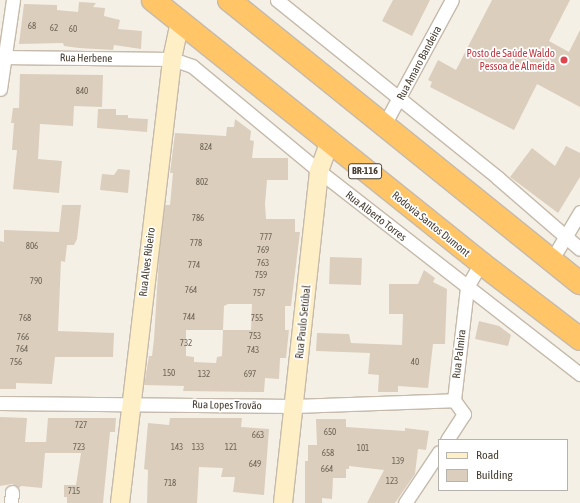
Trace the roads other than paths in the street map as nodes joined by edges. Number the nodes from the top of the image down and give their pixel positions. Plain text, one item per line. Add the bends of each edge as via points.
1 (13, 0) edge
2 (153, 0) edge
3 (229, 0) edge
4 (277, 0) edge
5 (452, 0) edge
6 (180, 22) junction
7 (2, 57) edge
8 (172, 59) junction
9 (0, 89) edge
10 (399, 100) junction
11 (384, 125) junction
12 (329, 143) junction
13 (319, 171) junction
14 (580, 212) edge
15 (565, 238) junction
16 (580, 249) edge
17 (552, 261) junction
18 (481, 263) junction
19 (580, 283) edge
20 (467, 287) junction
21 (580, 339) edge
22 (580, 374) edge
23 (454, 400) junction
24 (0, 403) edge
25 (130, 404) junction
26 (294, 406) junction
27 (448, 439) edge
28 (438, 454) edge
29 (120, 503) edge
30 (283, 503) edge
31 (405, 503) edge

1 - 7 street
2 - 6 highway, Rodovia Santos Dumont / BR-116
3 - 11 highway
4 - 10 street
5 - 10 street, Rua Amaro Bandeira
6 - 8 street, Rua Alves Ribeiro
6 - 12 highway, Rodovia Santos Dumont / BR-116
7 - 8 street, Rua Herbene
7 - 9 street
8 - 13 street, Rua Alberto Torres via 182,61 203,73
8 - 25 street, Rua Alves Ribeiro
10 - 11 street, Rua Amaro Bandeira
10 - 15 street via 498,178
11 - 17 highway
12 - 13 street, Rua Paulo Setúbal
12 - 18 highway, Rodovia Santos Dumont / BR-116
13 - 20 street, Rua Alberto Torres
13 - 26 street, Rua Paulo Setúbal
14 - 15 street
15 - 16 street
15 - 17 street
17 - 19 highway
18 - 20 street, Rua Palmira
18 - 21 highway, Rodovia Santos Dumont / BR-116
20 - 22 street, Rua Alberto Torres
20 - 23 street, Rua Palmira
23 - 26 street, Rua Lopes Trovão
23 - 27 street via 464,414
24 - 25 street, Rua Lopes Trovão
25 - 26 street, Rua Lopes Trovão
25 - 29 street, Rua Alves Ribeiro
26 - 30 street, Rua Paulo Setúbal
28 - 31 street

